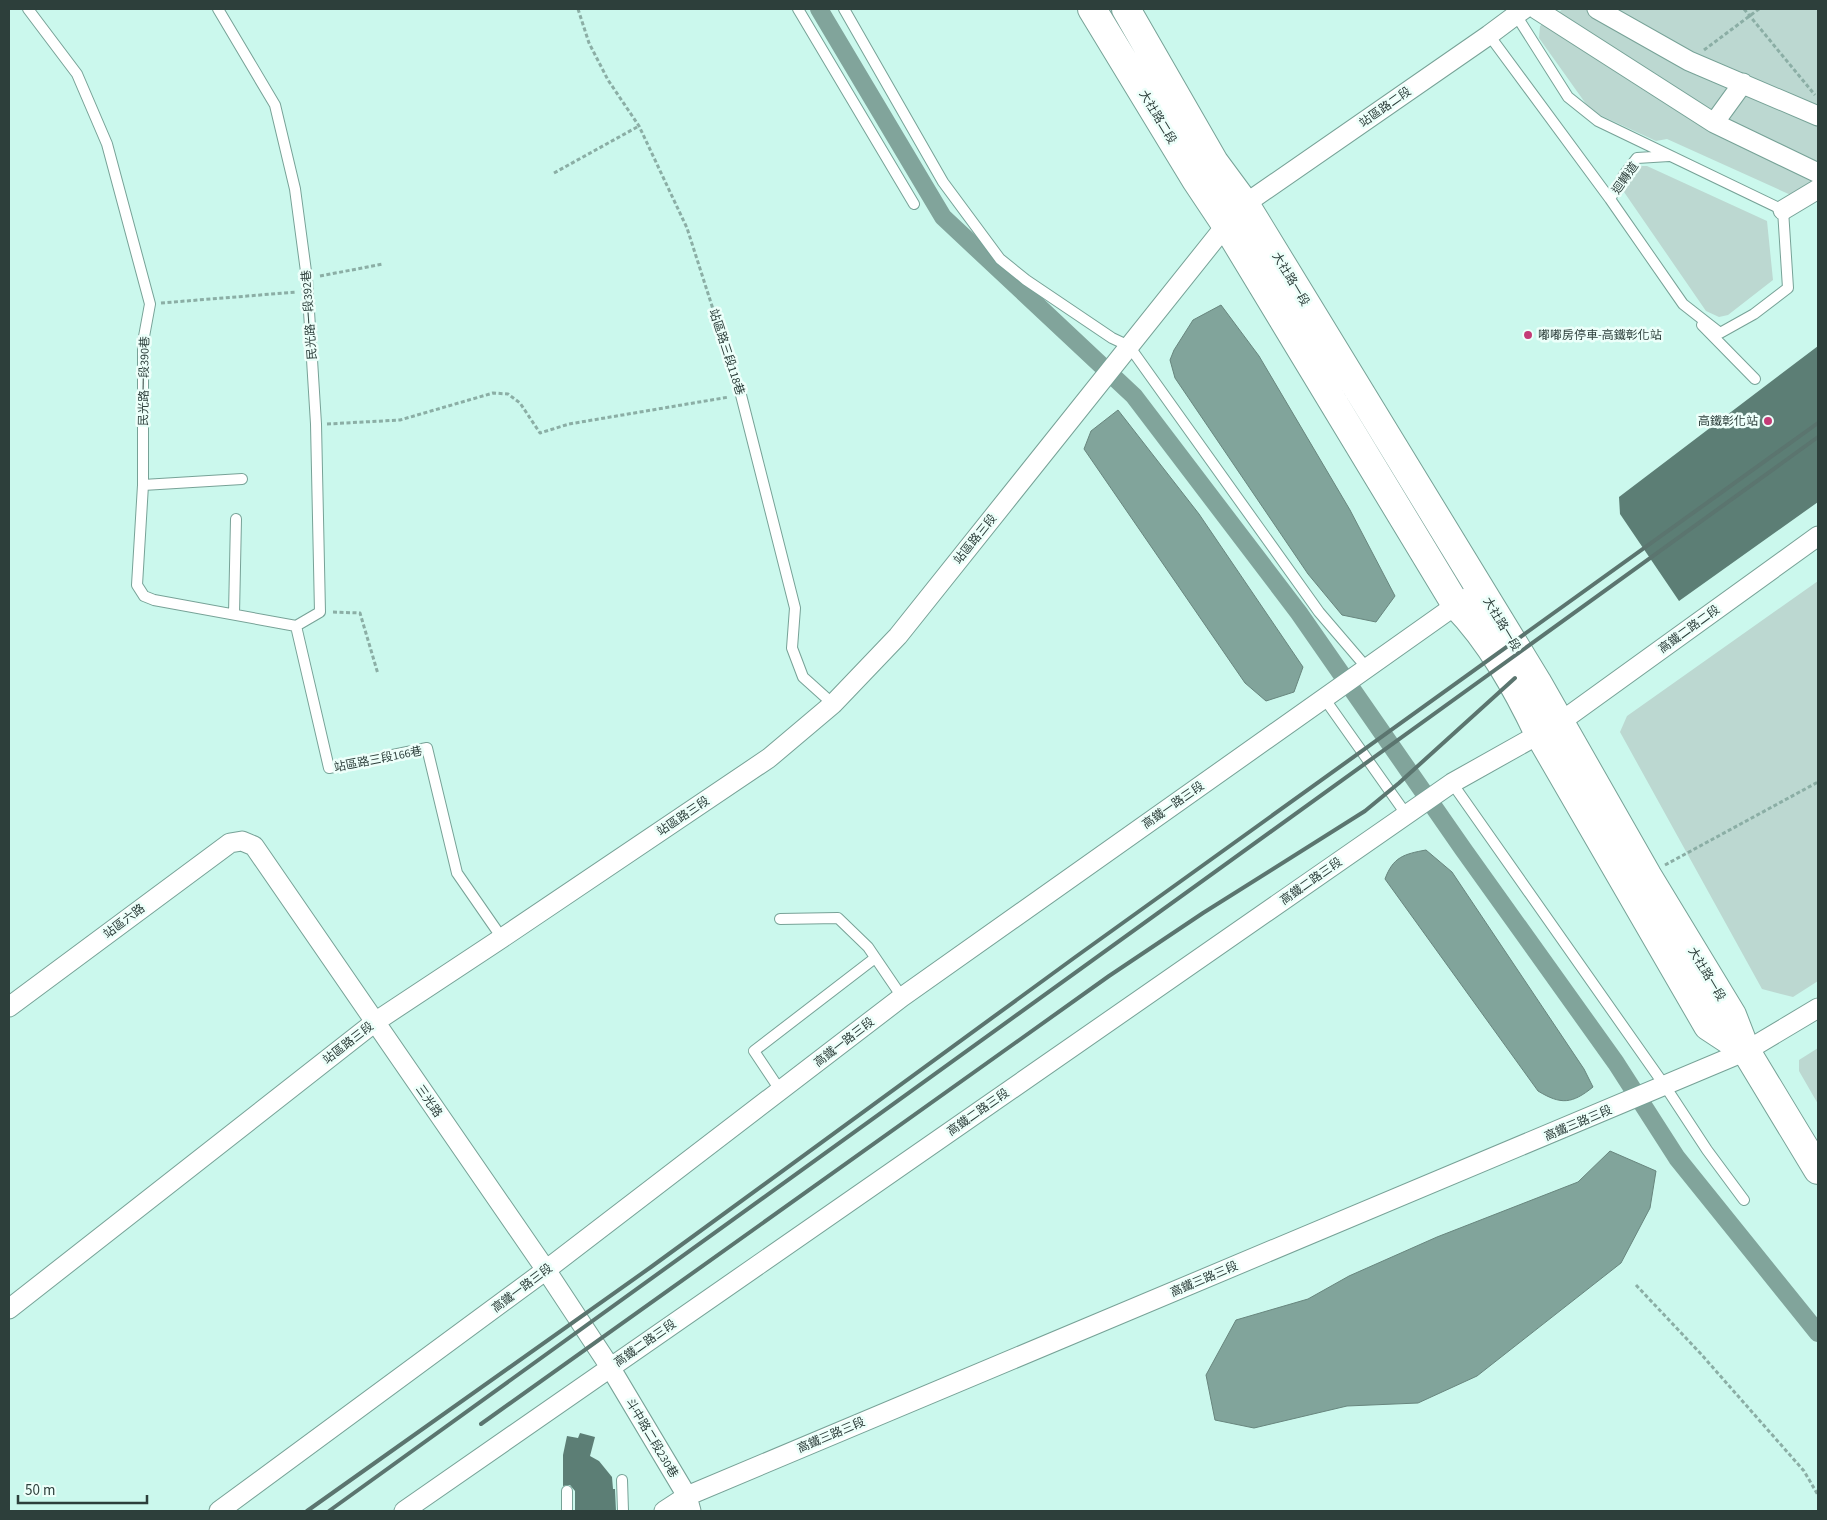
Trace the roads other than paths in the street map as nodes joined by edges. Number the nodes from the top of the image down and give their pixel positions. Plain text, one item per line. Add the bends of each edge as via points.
1 (28, 9) edge
2 (218, 9) edge
3 (798, 9) edge
4 (844, 9) edge
5 (1092, 9) edge
6 (1126, 9) edge
7 (1536, 9) edge
8 (1597, 9) edge
9 (1520, 12) edge
10 (1490, 35) junction
11 (1743, 83) junction
12 (1818, 116) edge
13 (1714, 123) junction
14 (1670, 156) junction
15 (1818, 173) edge
16 (1818, 189) edge
17 (1610, 199) junction
18 (914, 204) dead end
19 (1245, 204) junction
20 (1783, 210) junction
21 (1226, 225) junction
22 (1682, 304) junction
23 (1129, 346) junction
24 (1755, 379) dead end
25 (741, 395) road end
26 (242, 478) dead end
27 (143, 485) junction
28 (236, 519) dead end
29 (1818, 536) edge
30 (1481, 589) junction
31 (1456, 605) junction
32 (234, 614) junction
33 (296, 626) junction
34 (1367, 668) junction
35 (1324, 698) junction
36 (833, 704) junction
37 (1549, 728) junction
38 (1452, 782) junction
39 (1406, 814) junction
40 (242, 841) joint
41 (780, 918) dead end
42 (502, 938) junction
43 (875, 958) junction
44 (902, 997) junction
45 (9, 1007) edge
46 (1818, 1008) edge
47 (374, 1022) junction
48 (1746, 1051) junction
49 (1665, 1086) junction
50 (780, 1090) junction
51 (1818, 1170) edge
52 (1744, 1200) dead end
53 (546, 1270) junction
54 (9, 1309) edge
55 (610, 1367) junction
56 (622, 1480) dead end
57 (567, 1491) dead end
58 (689, 1504) edge
59 (219, 1511) edge
60 (404, 1511) edge
61 (567, 1511) edge
62 (623, 1511) edge
63 (664, 1511) edge

1 - 27 lane, 民光路一段390巷 via 77,74 103,135 150,304 143,342
2 - 33 lane, 民光路一段392巷 via 275,105 295,189 307,279 316,424 320,612
3 - 18 lane
4 - 23 lane via 943,182 1000,259 1112,338
5 - 21 street, 大社路二段
6 - 19 street, 大社路二段 via 1214,162
7 - 13 street
8 - 11 street via 1689,60
9 - 10 street, 站區路二段
9 - 14 lane via 1568,97 1598,122
10 - 17 lane
10 - 19 street, 站區路二段
11 - 12 street
11 - 13 street
13 - 15 street
14 - 17 lane, 迴轉道 via 1638,158
14 - 20 lane
16 - 20 street
17 - 22 lane
19 - 21 street, 站區路三段
19 - 30 street, 大社路一段
20 - 22 lane via 1788,288 1720,334
21 - 23 street, 站區路三段
21 - 31 street, 大社路一段
22 - 24 lane
23 - 34 lane via 1319,612
23 - 36 street, 站區路三段 via 898,636
25 - 36 lane, 站區路三段118巷 via 795,608 792,648 802,677
26 - 27 lane
27 - 32 lane, 民光路一段390巷 via 137,585 144,596
28 - 32 lane
29 - 37 street, 高鐵二路二段
30 - 31 street, 高鐵一路三段
30 - 37 street, 大社路一段
31 - 34 street, 高鐵一路三段
31 - 37 street, 大社路一段 via 1475,625 1521,696
32 - 33 lane, 民光路一段390巷
33 - 42 lane, 站區路三段166巷 via 329,768 428,748 457,873
34 - 35 street, 高鐵一路三段
35 - 39 lane
35 - 44 street, 高鐵一路三段
36 - 42 street, 站區路三段 via 769,758
37 - 38 street, 高鐵二路三段
37 - 48 street, 大社路一段 via 1647,875 1732,1015
37 - 48 street, 大社路一段 via 1708,1026
38 - 39 street, 高鐵二路三段
38 - 49 lane
39 - 55 street, 高鐵二路三段
40 - 45 street, 站區六路 via 230,843
40 - 47 street, 三光路 via 254,846
41 - 43 lane via 838,918
42 - 47 street, 站區路三段
43 - 44 lane
43 - 50 lane via 754,1051
44 - 50 street, 高鐵一路三段
46 - 48 street, 高鐵三路三段
47 - 53 street, 三光路
47 - 54 street, 站區路三段
48 - 49 street, 高鐵三路三段
48 - 51 street, 大社路一段
49 - 52 lane
49 - 58 street, 高鐵三路三段
50 - 53 street, 高鐵一路三段
53 - 55 street, 三光路
53 - 59 street, 高鐵一路三段
55 - 58 street, 斗中路二段230巷
55 - 60 street, 高鐵二路三段
56 - 62 lane
57 - 61 lane
58 - 63 street, 高鐵三路三段

